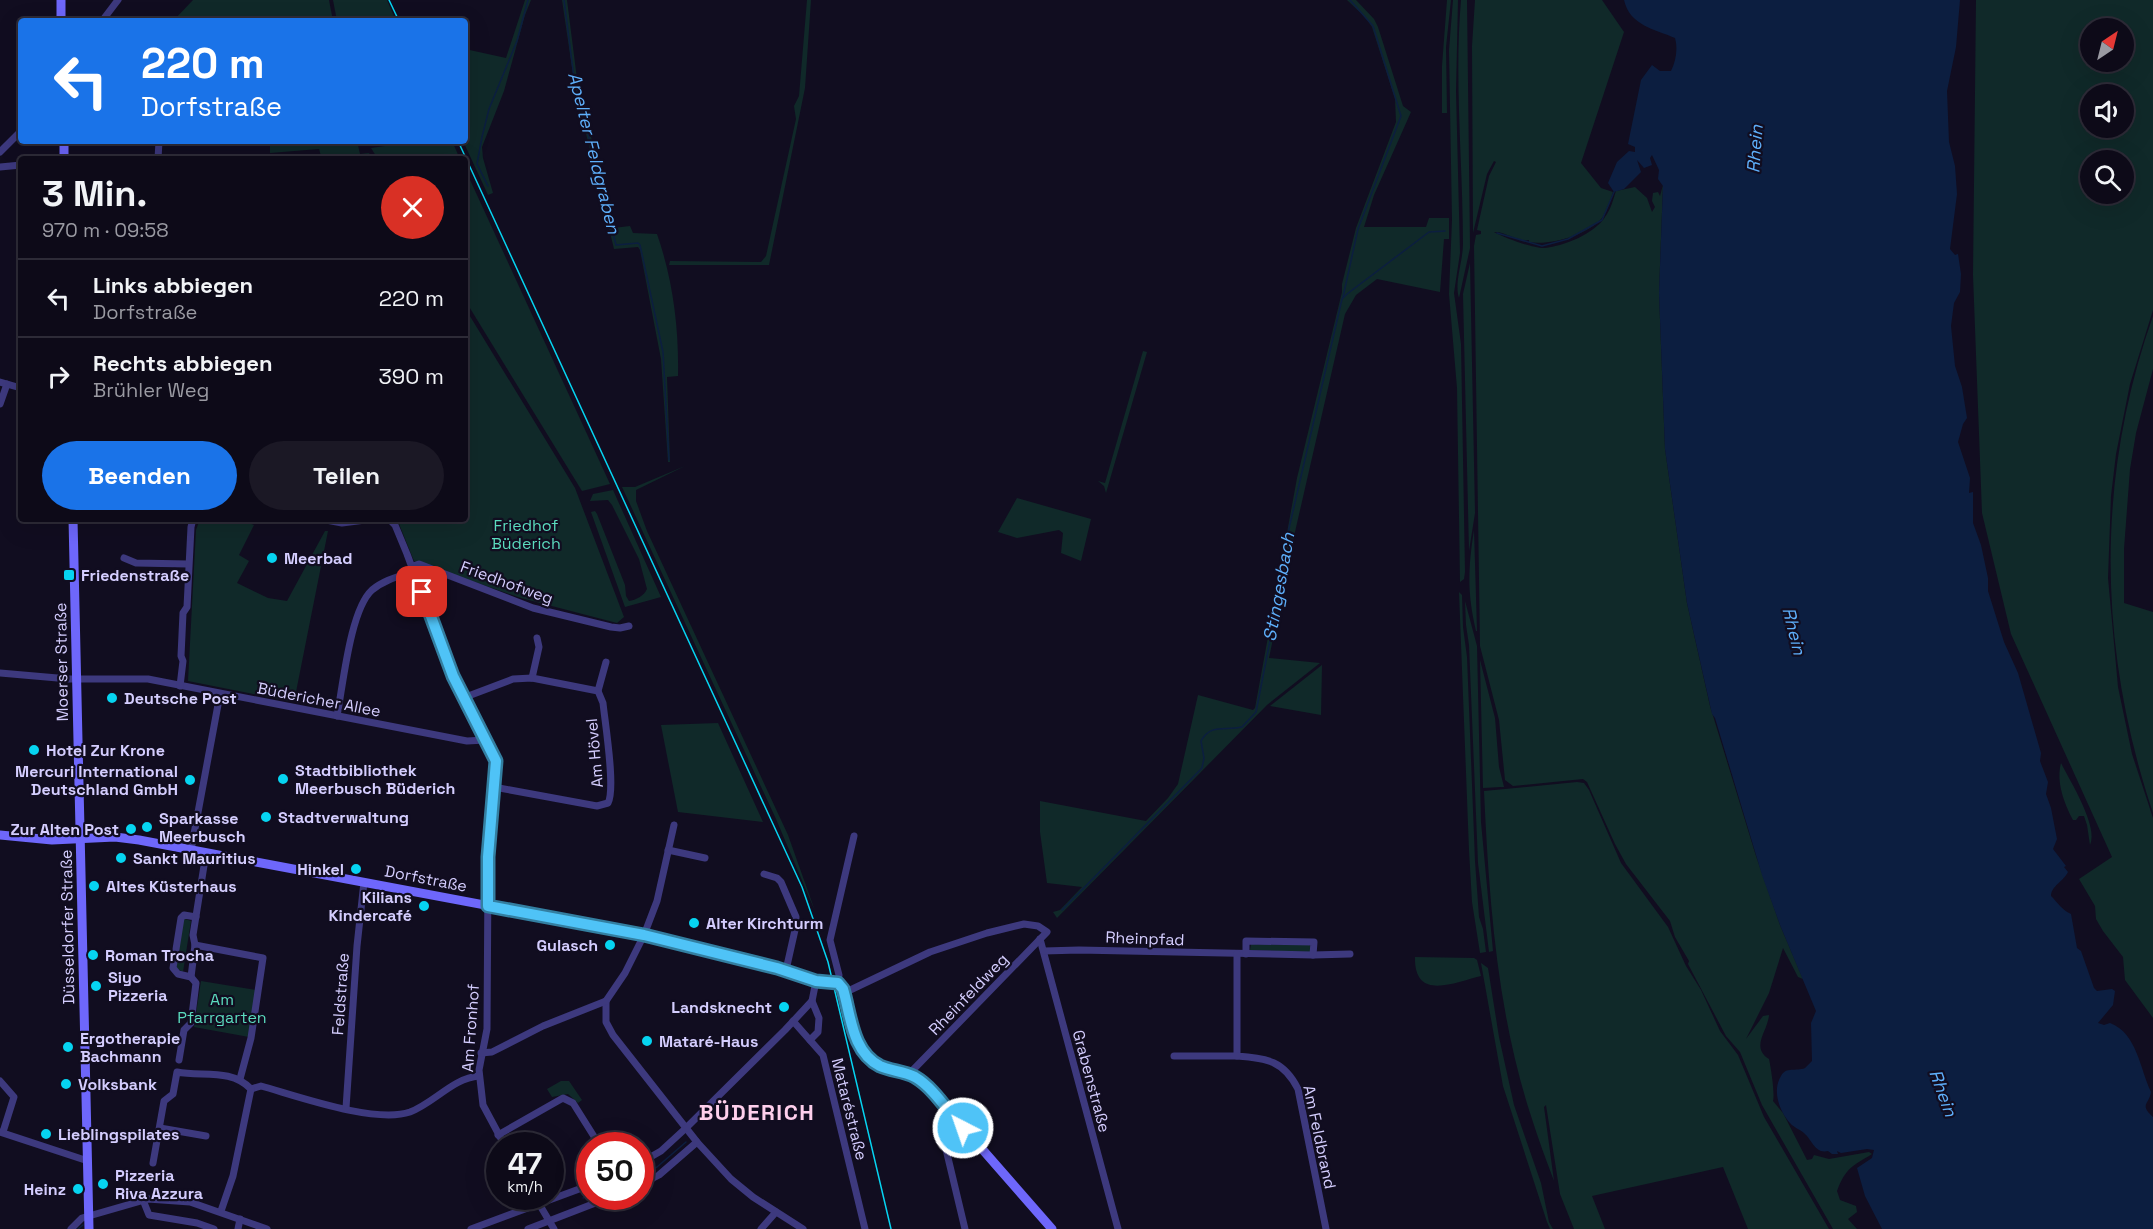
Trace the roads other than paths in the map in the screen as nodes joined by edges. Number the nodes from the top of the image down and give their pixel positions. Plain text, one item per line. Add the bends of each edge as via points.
1 (61, 0) edge
2 (118, 0) edge
3 (61, 18) edge
4 (104, 18) edge
5 (18, 134) edge
6 (0, 152) edge
7 (18, 165) edge
8 (0, 167) edge
9 (3, 383) edge
10 (18, 387) edge
11 (0, 404) edge
12 (73, 522) edge
13 (193, 522) edge
14 (392, 522) edge
15 (124, 558) dead end
16 (188, 564) junction
17 (413, 568) junction
18 (629, 626) dead end
19 (537, 638) dead end
20 (606, 662) dead end
21 (0, 673) edge
22 (532, 678) junction
23 (76, 679) junction
24 (180, 686) junction
25 (598, 691) junction
26 (220, 694) junction
27 (463, 698) junction
28 (337, 716) junction
29 (485, 740) junction
30 (494, 787) junction
31 (674, 825) dead end
32 (0, 835) edge
33 (854, 836) dead end
34 (80, 839) junction
35 (191, 850) junction
36 (668, 850) junction
37 (207, 853) junction
38 (705, 858) dead end
39 (764, 874) dead end
40 (364, 882) junction
41 (488, 906) junction
42 (196, 917) junction
43 (644, 935) junction
44 (1040, 939) junction
45 (195, 945) junction
46 (1044, 951) junction
47 (1237, 954) junction
48 (1246, 954) junction
49 (1350, 954) dead end
50 (1314, 955) junction
51 (786, 970) junction
52 (191, 977) junction
53 (816, 981) junction
54 (835, 982) junction
55 (844, 993) junction
56 (606, 1001) junction
57 (812, 1001) junction
58 (793, 1022) junction
59 (810, 1040) junction
60 (481, 1053) junction
61 (1174, 1056) dead end
62 (1237, 1056) junction
63 (179, 1060) dead end
64 (909, 1074) junction
65 (479, 1076) junction
66 (240, 1079) junction
67 (0, 1081) edge
68 (251, 1089) junction
69 (346, 1108) junction
70 (955, 1119) junction
71 (160, 1128) junction
72 (687, 1128) junction
73 (2, 1132) edge
74 (496, 1132) edge
75 (503, 1132) edge
76 (591, 1132) edge
77 (206, 1136) dead end
78 (697, 1142) junction
79 (654, 1155) edge
80 (88, 1161) junction
81 (153, 1163) dead end
82 (654, 1176) edge
83 (143, 1200) junction
84 (523, 1210) edge
85 (544, 1210) edge
86 (578, 1210) edge
87 (221, 1211) junction
88 (776, 1212) junction
89 (88, 1216) junction
90 (240, 1219) junction
91 (550, 1221) junction
92 (71, 1229) edge
93 (89, 1229) edge
94 (214, 1229) edge
95 (238, 1229) edge
96 (267, 1229) edge
97 (471, 1229) edge
98 (528, 1229) edge
99 (554, 1229) edge
100 (761, 1229) edge
101 (803, 1229) edge
102 (863, 1229) edge
103 (965, 1229) edge
104 (1052, 1229) edge
105 (1118, 1229) edge
106 (1326, 1229) edge

1 - 3 main road
2 - 4 street
5 - 6 street
7 - 8 street
9 - 10 street
9 - 11 street
12 - 23 main road, Moerser Straße
13 - 16 street
14 - 17 street, Am Fronhof
15 - 16 street via 136,563
16 - 24 street
17 - 18 street, Friedhofweg via 419,564 533,609 611,627
17 - 27 street, Am Fronhof
17 - 28 street via 379,585 360,607
19 - 22 street
20 - 25 street, Am Hövel
21 - 23 street, Büdericher Allee
22 - 25 street
22 - 27 street via 513,679
23 - 24 street, Büdericher Allee via 134,678
23 - 34 main road, Moerser Straße
24 - 26 street, Büdericher Allee
25 - 30 street, Am Hövel via 603,703 611,784 608,803 597,806
26 - 28 street, Büdericher Allee
26 - 35 street
27 - 29 street, Am Fronhof
28 - 29 street, Büdericher Allee via 467,741
29 - 30 street, Am Fronhof via 496,761
30 - 41 street, Am Fronhof
31 - 36 street
32 - 34 main road, Dorfstraße
33 - 54 street via 830,940 839,975
34 - 35 main road, Dorfstraße via 120,837
34 - 80 main road, Düsseldorfer Straße
35 - 37 main road, Dorfstraße
36 - 38 street
36 - 43 street via 657,901
37 - 40 main road, Dorfstraße
37 - 42 street
39 - 51 street via 781,882 796,917
40 - 41 main road, Dorfstraße
40 - 69 street, Feldstraße
41 - 43 main road, Dorfstraße
41 - 60 street, Am Fronhof via 487,1029
42 - 45 street
42 - 52 street via 181,918 173,968 178,974
43 - 51 main road, Dorfstraße
43 - 56 street
44 - 46 street, Grabenstraße
44 - 55 street, Rheinfeldweg via 1047,932 1024,924 987,933 930,952
44 - 64 street, Rheinfeldweg
45 - 52 street
45 - 66 street via 263,958 251,1038
46 - 47 street, Rheinpfad
46 - 105 street, Grabenstraße
47 - 48 street, Rheinpfad
47 - 62 street
48 - 50 street, Rheinpfad
48 - 50 street via 1246,941 1314,942
49 - 50 street, Rheinpfad
51 - 53 main road, Dorfstraße
52 - 63 street via 196,983 193,1008
53 - 54 main road, Dorfstraße
53 - 57 street
54 - 55 main road
55 - 64 main road via 864,1053 881,1066
56 - 60 street via 492,1052
56 - 72 street via 606,1022 613,1035
57 - 58 street
57 - 59 street via 819,1018 818,1032
58 - 59 street, Mataréstraße
58 - 72 street
59 - 102 street, Mataréstraße via 823,1056
60 - 65 street, Am Fronhof
61 - 62 street, Am Feldbrand
62 - 106 street, Am Feldbrand via 1259,1057 1279,1064 1291,1074 1298,1089
64 - 70 main road via 927,1086
65 - 69 street via 466,1078 411,1112 378,1115
65 - 74 street, Am Fronhof via 483,1105
66 - 68 street
66 - 71 street via 177,1072 173,1094 164,1101
67 - 73 street via 14,1097
68 - 69 street via 261,1086
68 - 87 street via 233,1176
70 - 103 street via 944,1138
70 - 104 main road
71 - 77 street
71 - 81 street
72 - 78 street
72 - 79 street
73 - 80 street
75 - 76 street via 562,1098 573,1103
78 - 82 street
78 - 88 street via 731,1179
80 - 89 main road, Düsseldorfer Straße
83 - 87 street via 190,1202
83 - 89 street
83 - 94 street via 149,1215
84 - 97 street
85 - 91 street
86 - 91 street
87 - 90 street
88 - 100 street
88 - 101 street
89 - 92 street
89 - 93 main road, Düsseldorfer Straße
90 - 95 street
90 - 96 street
91 - 98 street
91 - 99 street

